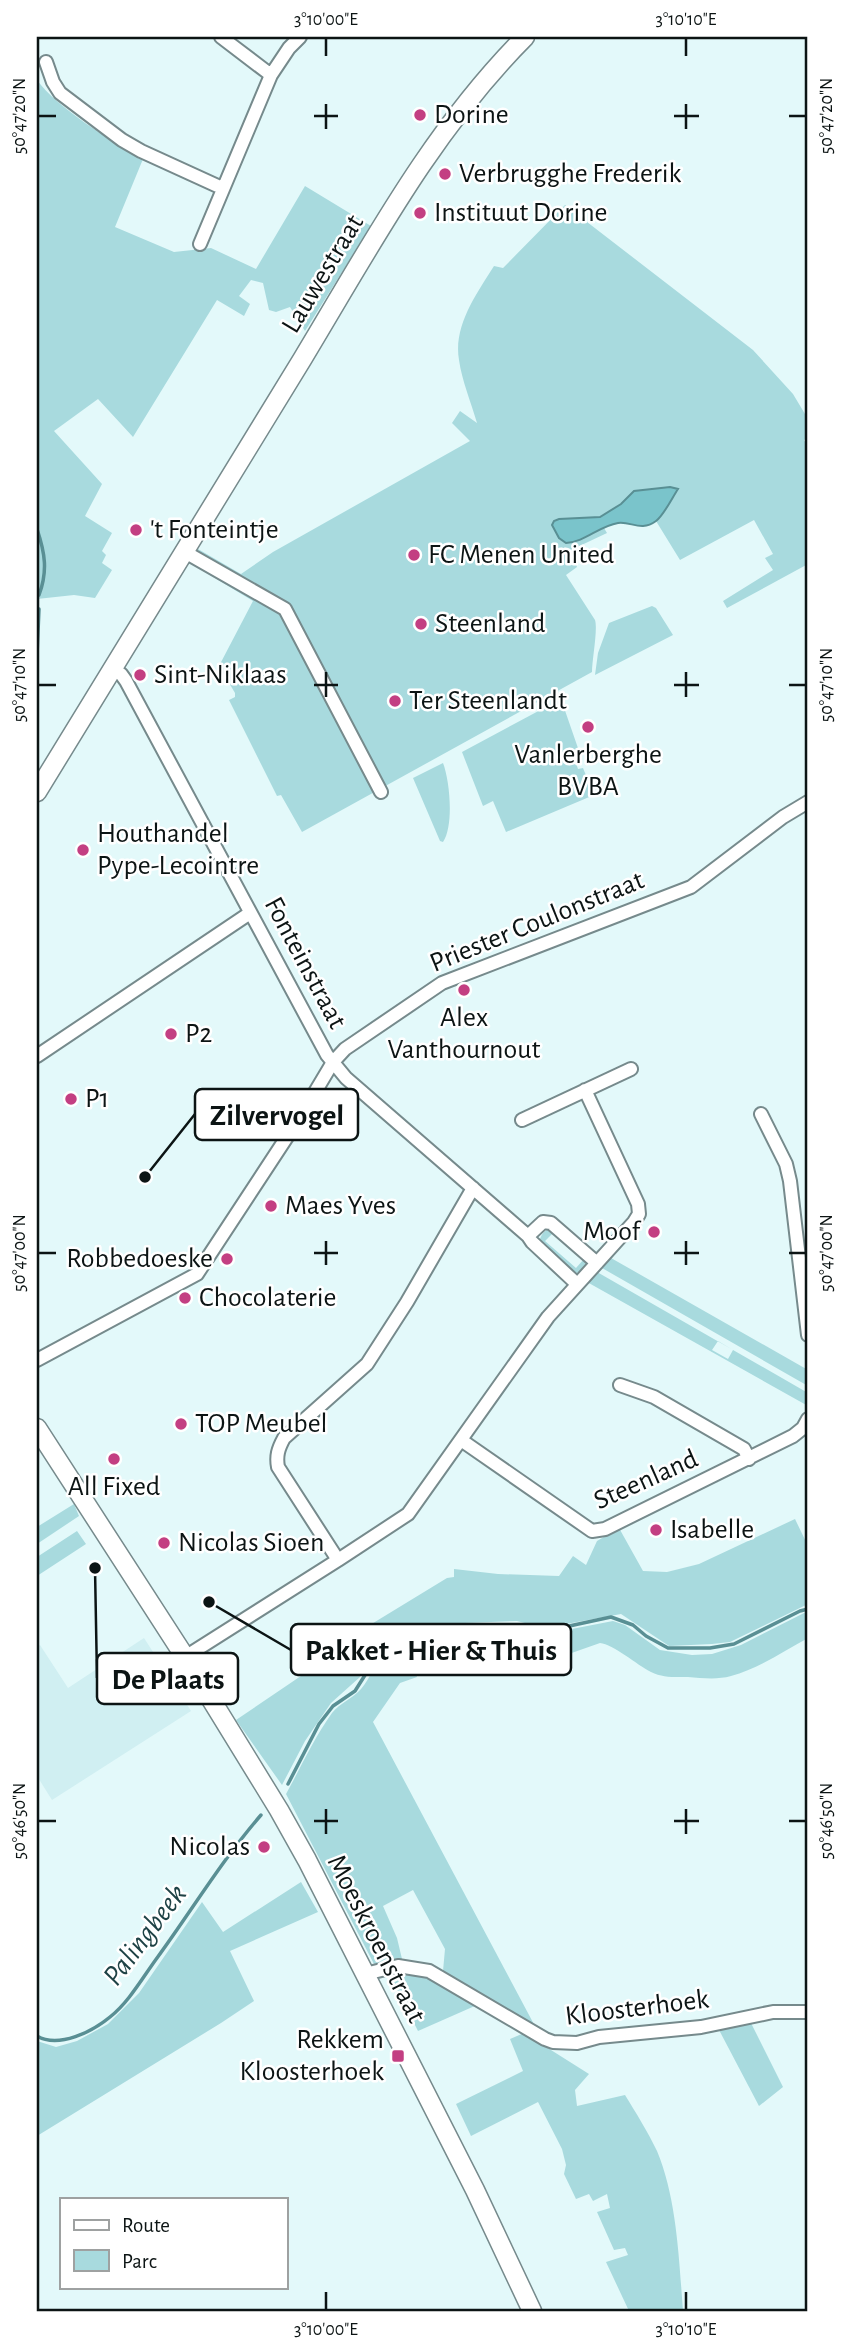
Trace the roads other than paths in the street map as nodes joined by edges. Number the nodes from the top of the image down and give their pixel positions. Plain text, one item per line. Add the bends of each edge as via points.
1 (221, 37) edge
2 (300, 37) edge
3 (517, 39) edge
4 (46, 62) dead end
5 (271, 75) junction
6 (222, 188) junction
7 (200, 244) dead end
8 (185, 552) junction
9 (113, 669) junction
10 (37, 792) edge
11 (381, 792) dead end
12 (808, 802) edge
13 (250, 913) junction
14 (37, 1056) edge
15 (333, 1062) junction
16 (631, 1069) dead end
17 (585, 1090) junction
18 (761, 1114) dead end
19 (522, 1120) dead end
20 (473, 1188) junction
21 (528, 1236) junction
22 (597, 1263) junction
23 (578, 1284) junction
24 (808, 1335) edge
25 (38, 1358) edge
26 (620, 1385) dead end
27 (808, 1419) edge
28 (37, 1428) edge
29 (461, 1440) junction
30 (749, 1459) junction
31 (338, 1560) junction
32 (185, 1657) junction
33 (365, 1974) junction
34 (808, 2012) edge
35 (532, 2311) edge

1 - 5 street
2 - 5 street
3 - 8 main road, Lauwestraat via 413,176
4 - 6 street via 60,93 122,140
5 - 6 street
6 - 7 street
8 - 9 main road, Lauwestraat
8 - 11 street via 285,608
9 - 10 main road, Lauwestraat
9 - 13 street, Fonteinstraat via 126,681
12 - 15 street, Priester Coulonstraat via 691,887 442,983 355,1041
13 - 14 street
13 - 15 street, Fonteinstraat
15 - 20 street, Fonteinstraat
15 - 25 street, Priester Coulonstraat via 197,1274
16 - 17 street
17 - 19 street
17 - 22 street via 639,1214
18 - 24 street via 790,1181
20 - 21 street, Fonteinstraat
20 - 31 street via 367,1364 278,1448 278,1467
21 - 22 street via 543,1222 551,1223
21 - 23 street
22 - 23 street
23 - 29 street via 548,1317
26 - 30 street, Steenland via 654,1397 744,1449
27 - 30 street, Steenland via 793,1436
28 - 32 main road, Moeskroenstraat
29 - 30 street, Steenland via 592,1531 605,1529
29 - 31 street via 408,1514
31 - 32 street
32 - 33 main road, Moeskroenstraat via 279,1810
33 - 34 street, Kloosterhoek via 398,1966 429,1971 545,2039 565,2043 701,2027 773,2012
33 - 35 main road, Moeskroenstraat

